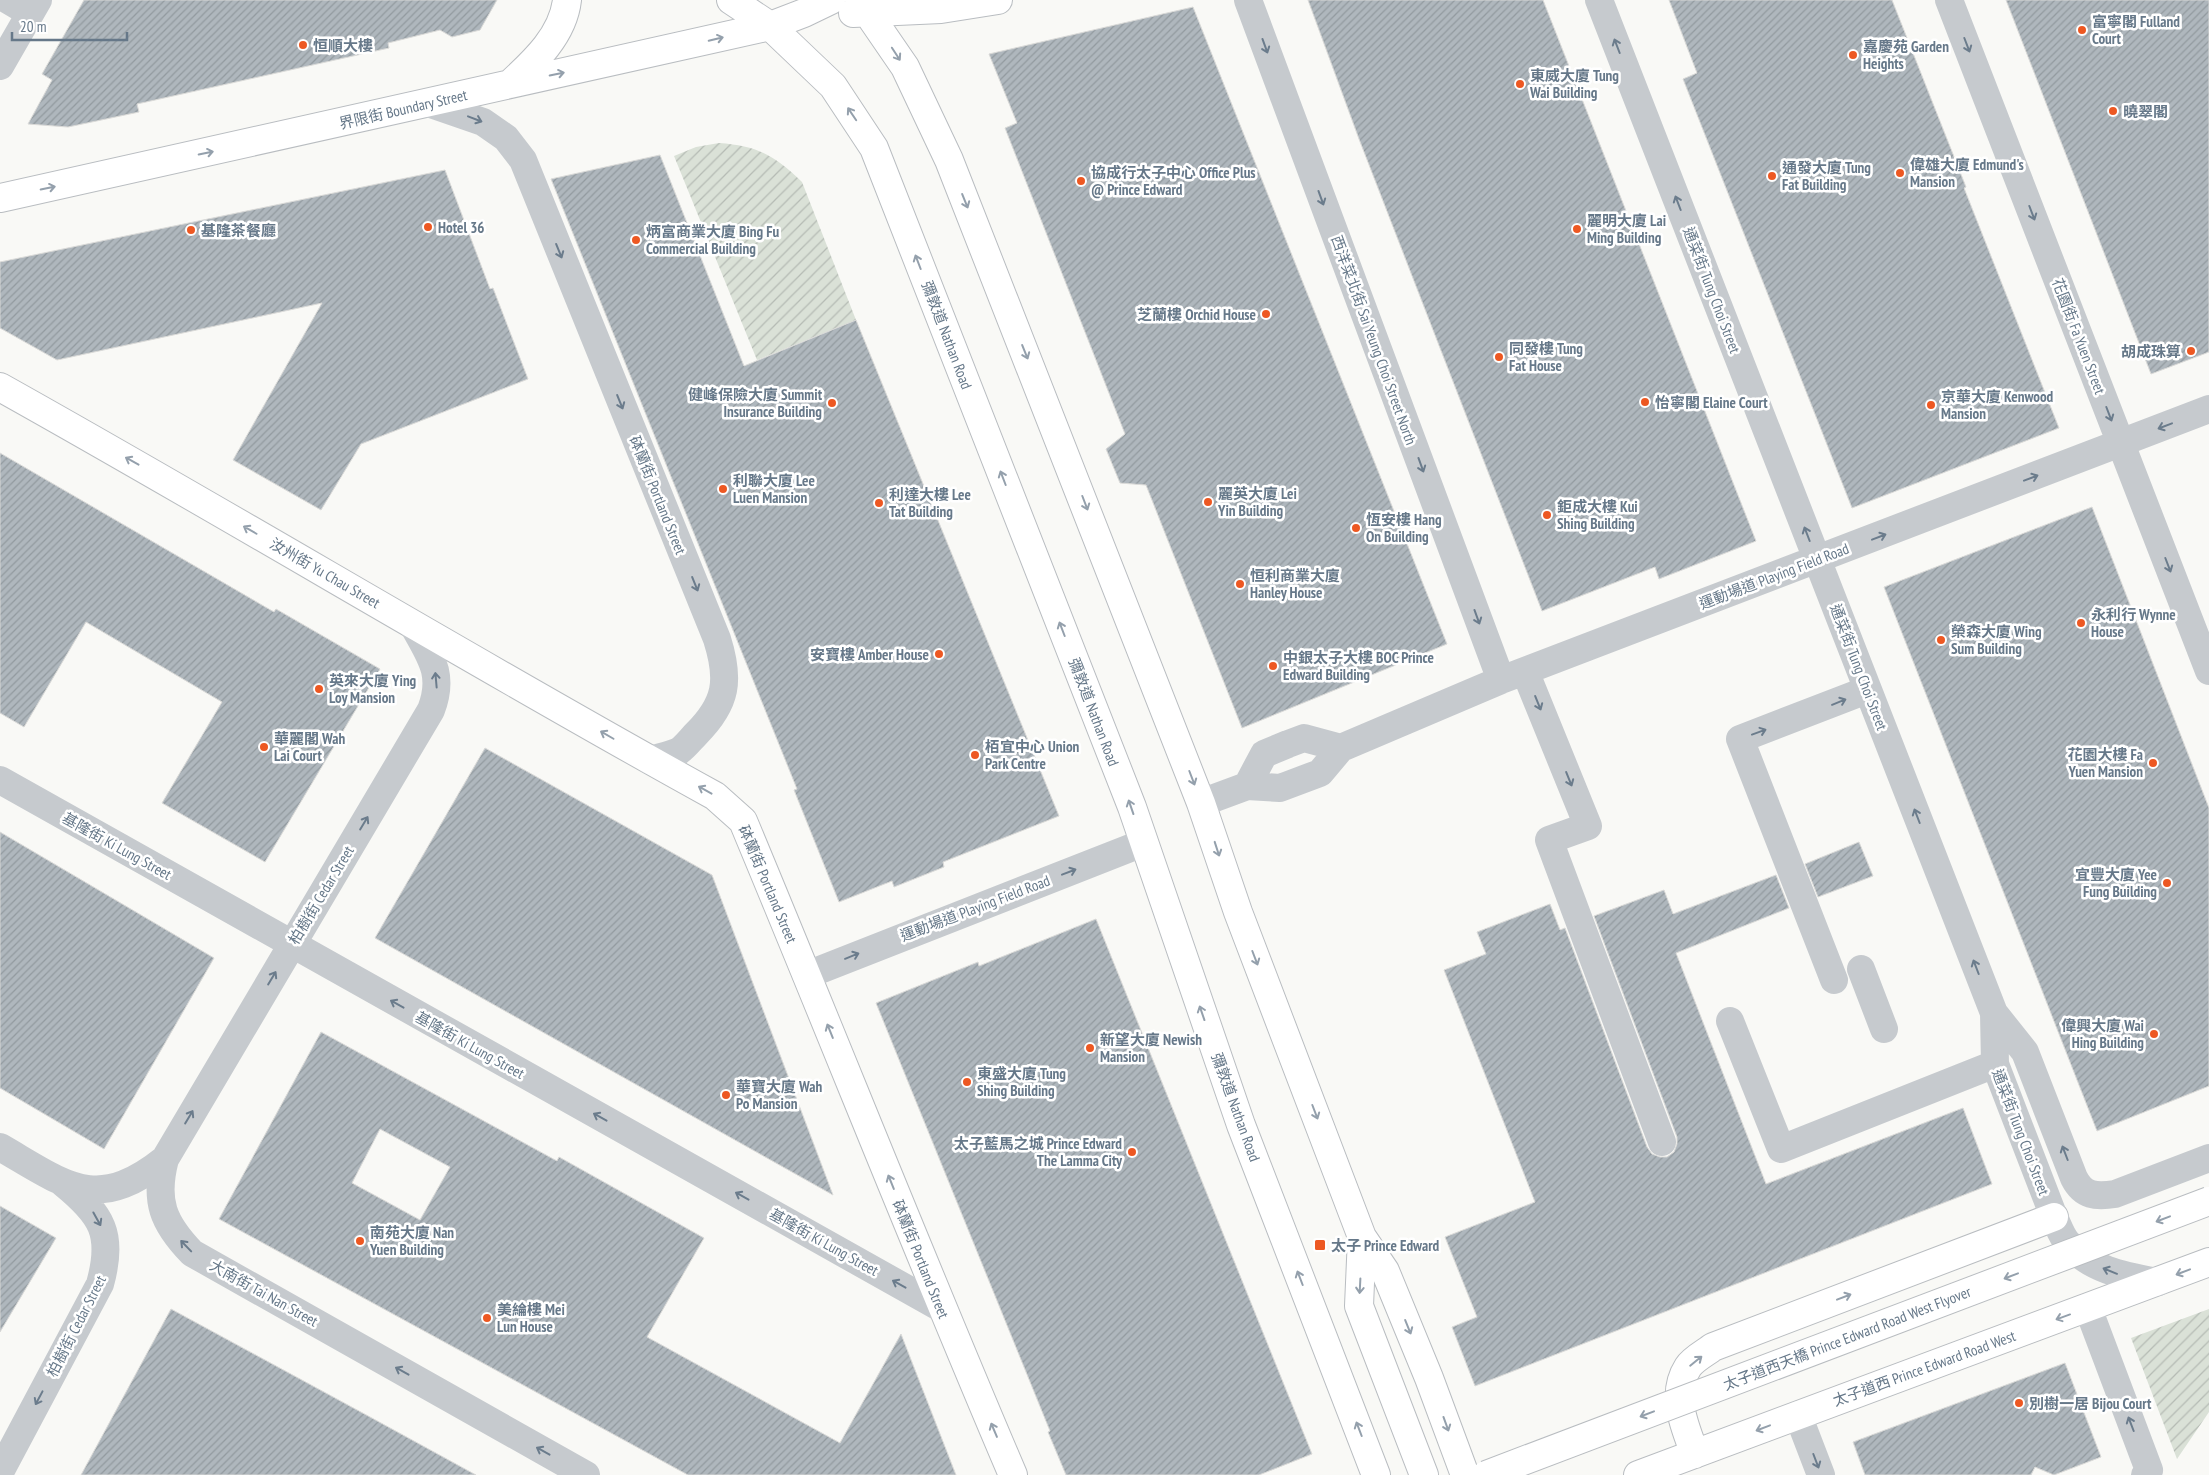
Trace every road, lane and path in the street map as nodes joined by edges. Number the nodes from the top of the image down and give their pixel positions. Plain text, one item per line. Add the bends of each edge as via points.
1 (567, 0) edge
2 (731, 0) edge
3 (831, 0) edge
4 (998, 0) edge
5 (1248, 0) edge
6 (1599, 0) edge
7 (1949, 0) edge
8 (25, 4) edge
9 (864, 7) edge
10 (804, 13) junction
11 (770, 26) junction
12 (0, 66) edge
13 (509, 85) junction
14 (428, 104) junction
15 (0, 198) edge
16 (0, 387) edge
17 (2209, 409) edge
18 (2120, 443) junction
19 (1817, 560) junction
20 (413, 625) junction
21 (2209, 671) edge
22 (1513, 676) junction
23 (1868, 690) junction
24 (1341, 748) junction
25 (649, 760) junction
26 (0, 780) edge
27 (1247, 786) junction
28 (1202, 803) junction
29 (1143, 843) junction
30 (292, 945) junction
31 (1861, 969) dead end
32 (807, 975) junction
33 (1834, 980) dead end
34 (1994, 1013) junction
35 (1730, 1020) dead end
36 (1884, 1029) dead end
37 (1995, 1064) junction
38 (1662, 1142) dead end
39 (0, 1147) edge
40 (2209, 1158) edge
41 (165, 1159) junction
42 (64, 1184) junction
43 (2209, 1202) edge
44 (2054, 1217) junction
45 (1362, 1237) junction
46 (2209, 1262) edge
47 (2158, 1282) junction
48 (941, 1308) junction
49 (2088, 1308) junction
50 (1798, 1415) junction
51 (1695, 1454) junction
52 (0, 1472) edge
53 (2147, 1472) edge
54 (586, 1475) edge
55 (1013, 1475) edge
56 (1376, 1475) edge
57 (1424, 1475) edge
58 (1465, 1475) edge
59 (1486, 1475) edge
60 (1638, 1475) edge
61 (1821, 1475) edge

1 - 13 main road via 555,36 535,62
2 - 11 main road, 彌敦道 Nathan Road
3 - 10 main road, 界限街 Boundary Street
4 - 9 main road, 界限街 Boundary Street via 941,8
5 -> 22 street, 西洋菜北街 Sai Yeung Choi Street North
19 -> 6 street, 通菜街 Tung Choi Street
7 -> 18 street, 花園街 Fa Yuen Street
8 - 12 street
9 - 10 main road, 界限街 Boundary Street
9 -> 28 main road via 904,67 949,160
10 - 11 main road, 界限街 Boundary Street
13 -> 11 main road, 界限街 Boundary Street
29 -> 11 main road, 彌敦道 Nathan Road via 1132,807 874,148 833,86
13 - 14 main road, 界限街 Boundary Street
15 -> 14 main road, 界限街 Boundary Street
14 -> 25 street, 砵蘭街 Portland Street via 484,122 506,138 523,160 717,639 724,662 725,685 718,708 680,750
20 -> 16 main road, 汝州街 Yu Chau Street via 174,484
17 -> 18 street, 運動場道 Playing Field Road
19 -> 18 street, 運動場道 Playing Field Road
18 -> 21 street, 花園街 Fa Yuen Street
19 - 22 street, 運動場道 Playing Field Road
19 - 23 street, 通菜街 Tung Choi Street
25 -> 20 main road, 汝州街 Yu Chau Street
30 -> 20 street, 柏樹街 Cedar Street via 431,710 438,681 434,664
22 - 24 street, 運動場道 Playing Field Road
22 -> 38 street, 西洋菜北街 Sai Yeung Choi Street North via 1588,826 1549,840
33 -> 23 street via 1740,739
34 -> 23 street, 通菜街 Tung Choi Street
24 - 27 street, 運動場道 Playing Field Road via 1320,773 1280,788
24 - 27 street via 1304,738 1288,744 1264,754
32 -> 25 main road, 砵蘭街 Portland Street via 743,821 715,796
26 - 30 street, 基隆街 Ki Lung Street
27 - 28 street, 運動場道 Playing Field Road
28 -> 45 main road via 1238,912
32 -> 29 street, 運動場道 Playing Field Road
56 -> 29 main road, 彌敦道 Nathan Road via 1241,1126
41 -> 30 street, 柏樹街 Cedar Street
48 -> 30 street, 基隆街 Ki Lung Street
31 - 36 street
48 -> 32 main road, 砵蘭街 Portland Street
34 - 37 street, 通菜街 Tung Choi Street
40 -> 34 street via 2114,1194 2088,1195 2074,1178 2025,1052
35 - 37 street via 1781,1149
37 - 44 street, 通菜街 Tung Choi Street
39 - 42 street
41 - 42 street via 117,1188 81,1189
54 -> 41 street, 大南街 Tai Nan Street via 192,1253 176,1236 160,1199
42 -> 52 street, 柏樹街 Cedar Street via 90,1207 100,1222 106,1242 106,1263 100,1284
43 -> 59 main road, 太子道西天橋 Prince Edward Road West Flyover, bridge
47 -> 44 street, 通菜街 Tung Choi Street via 2122,1276 2091,1263 2066,1242
51 -> 44 main road via 1682,1419 1678,1393 1688,1367 1712,1347
45 -> 57 main road via 1359,1306
45 -> 58 main road via 1385,1272
46 -> 47 main road, 太子道西 Prince Edward Road West
47 - 49 main road, 太子道西 Prince Edward Road West
55 -> 48 main road, 砵蘭街 Portland Street
49 -> 50 main road, 太子道西 Prince Edward Road West
53 -> 49 street
50 -> 51 main road, 太子道西 Prince Edward Road West
50 -> 61 street
51 - 60 main road, 太子道西 Prince Edward Road West

